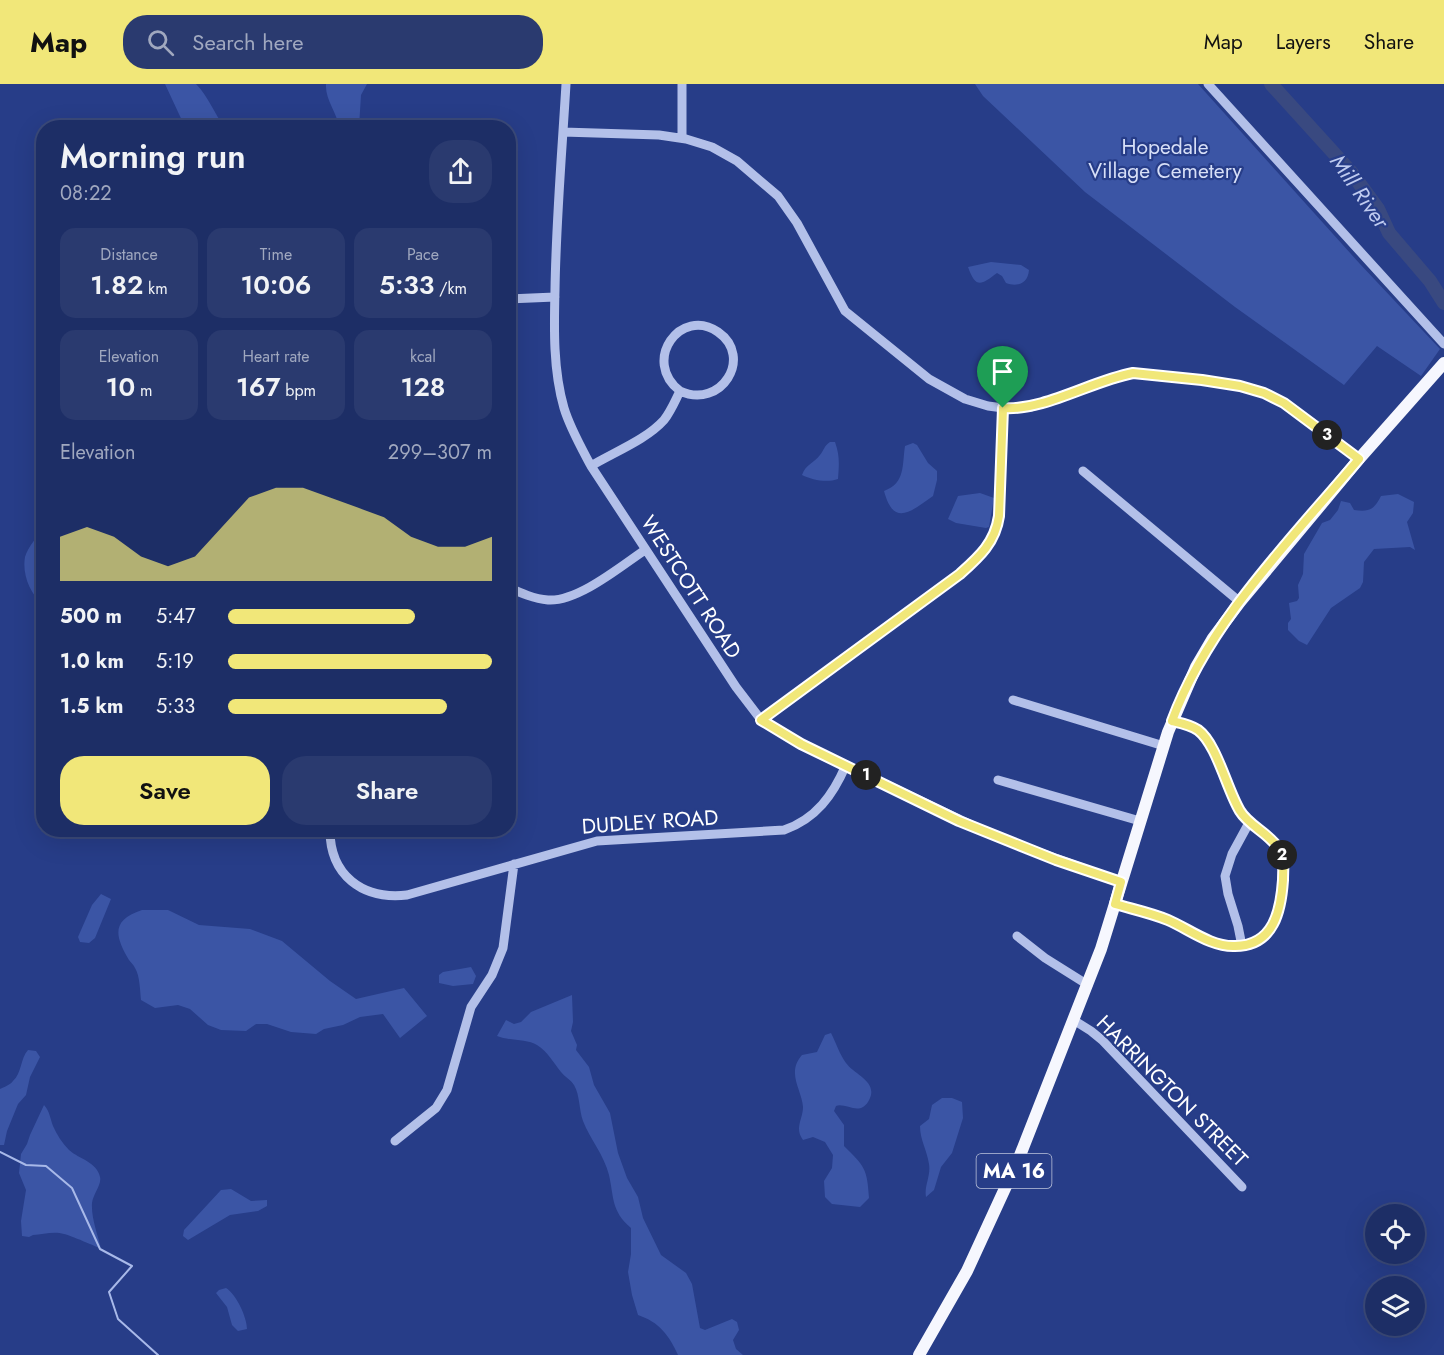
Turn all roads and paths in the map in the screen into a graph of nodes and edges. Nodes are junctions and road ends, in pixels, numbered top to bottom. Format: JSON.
{"nodes":[{"id":1,"x":566,"y":84,"type":"edge"},
{"id":2,"x":682,"y":84,"type":"edge"},
{"id":3,"x":1208,"y":84,"type":"edge"},
{"id":4,"x":564,"y":132,"type":"junction"},
{"id":5,"x":682,"y":138,"type":"junction"},
{"id":6,"x":555,"y":297,"type":"junction"},
{"id":7,"x":516,"y":299,"type":"edge"},
{"id":8,"x":1444,"y":344,"type":"edge"},
{"id":9,"x":1444,"y":363,"type":"edge"},
{"id":10,"x":680,"y":391,"type":"junction"},
{"id":11,"x":1003,"y":408,"type":"junction"},
{"id":12,"x":1359,"y":459,"type":"junction"},
{"id":13,"x":591,"y":466,"type":"junction"},
{"id":14,"x":1083,"y":471,"type":"dead end"},
{"id":15,"x":645,"y":550,"type":"junction"},
{"id":16,"x":516,"y":590,"type":"edge"},
{"id":17,"x":1240,"y":602,"type":"junction"},
{"id":18,"x":1013,"y":700,"type":"dead end"},
{"id":19,"x":761,"y":720,"type":"junction"},
{"id":20,"x":1172,"y":721,"type":"junction"},
{"id":21,"x":1164,"y":746,"type":"junction"},
{"id":22,"x":846,"y":765,"type":"junction"},
{"id":23,"x":998,"y":780,"type":"dead end"},
{"id":24,"x":1140,"y":821,"type":"junction"},
{"id":25,"x":1250,"y":821,"type":"junction"},
{"id":26,"x":331,"y":837,"type":"edge"},
{"id":27,"x":514,"y":864,"type":"junction"},
{"id":28,"x":1121,"y":882,"type":"junction"},
{"id":29,"x":1115,"y":904,"type":"junction"},
{"id":30,"x":1017,"y":936,"type":"dead end"},
{"id":31,"x":1242,"y":946,"type":"junction"},
{"id":32,"x":1089,"y":982,"type":"junction"},
{"id":33,"x":1075,"y":1021,"type":"junction"},
{"id":34,"x":395,"y":1141,"type":"dead end"},
{"id":35,"x":1242,"y":1187,"type":"dead end"},
{"id":36,"x":919,"y":1355,"type":"edge"}],
"edges":[{"from":1,"to":4,"type":"street","name":"WESTCOTT ROAD"},
{"from":2,"to":5,"type":"street"},
{"from":3,"to":8,"type":"street"},
{"from":4,"to":5,"type":"street"},
{"from":4,"to":6,"type":"street","name":"WESTCOTT ROAD"},
{"from":5,"to":11,"type":"street"},
{"from":6,"to":7,"type":"street"},
{"from":6,"to":13,"type":"street","name":"WESTCOTT ROAD"},
{"from":9,"to":12,"type":"main road","number":"MA 16"},
{"from":10,"to":10,"type":"street"},
{"from":10,"to":13,"type":"street"},
{"from":11,"to":12,"type":"street"},
{"from":11,"to":19,"type":"street"},
{"from":12,"to":17,"type":"main road","number":"MA 16"},
{"from":13,"to":15,"type":"street","name":"WESTCOTT ROAD"},
{"from":14,"to":17,"type":"street"},
{"from":15,"to":16,"type":"street"},
{"from":15,"to":19,"type":"street","name":"WESTCOTT ROAD"},
{"from":17,"to":20,"type":"main road","number":"MA 16"},
{"from":18,"to":21,"type":"street"},
{"from":19,"to":22,"type":"street","name":"WESTCOTT ROAD"},
{"from":20,"to":21,"type":"main road","number":"MA 16"},
{"from":20,"to":25,"type":"street"},
{"from":21,"to":24,"type":"main road","number":"MA 16"},
{"from":22,"to":27,"type":"street","name":"DUDLEY ROAD"},
{"from":22,"to":28,"type":"street","name":"WESTCOTT ROAD"},
{"from":23,"to":24,"type":"street"},
{"from":24,"to":28,"type":"main road","number":"MA 16"},
{"from":25,"to":31,"type":"street"},
{"from":25,"to":31,"type":"street"},
{"from":26,"to":27,"type":"street","name":"DUDLEY ROAD"},
{"from":27,"to":34,"type":"street"},
{"from":28,"to":29,"type":"main road","number":"MA 16"},
{"from":29,"to":31,"type":"street"},
{"from":29,"to":32,"type":"main road","number":"MA 16"},
{"from":30,"to":32,"type":"street"},
{"from":32,"to":33,"type":"main road","number":"MA 16"},
{"from":33,"to":35,"type":"street","name":"HARRINGTON STREET"},
{"from":33,"to":36,"type":"main road","number":"MA 16"}]}
